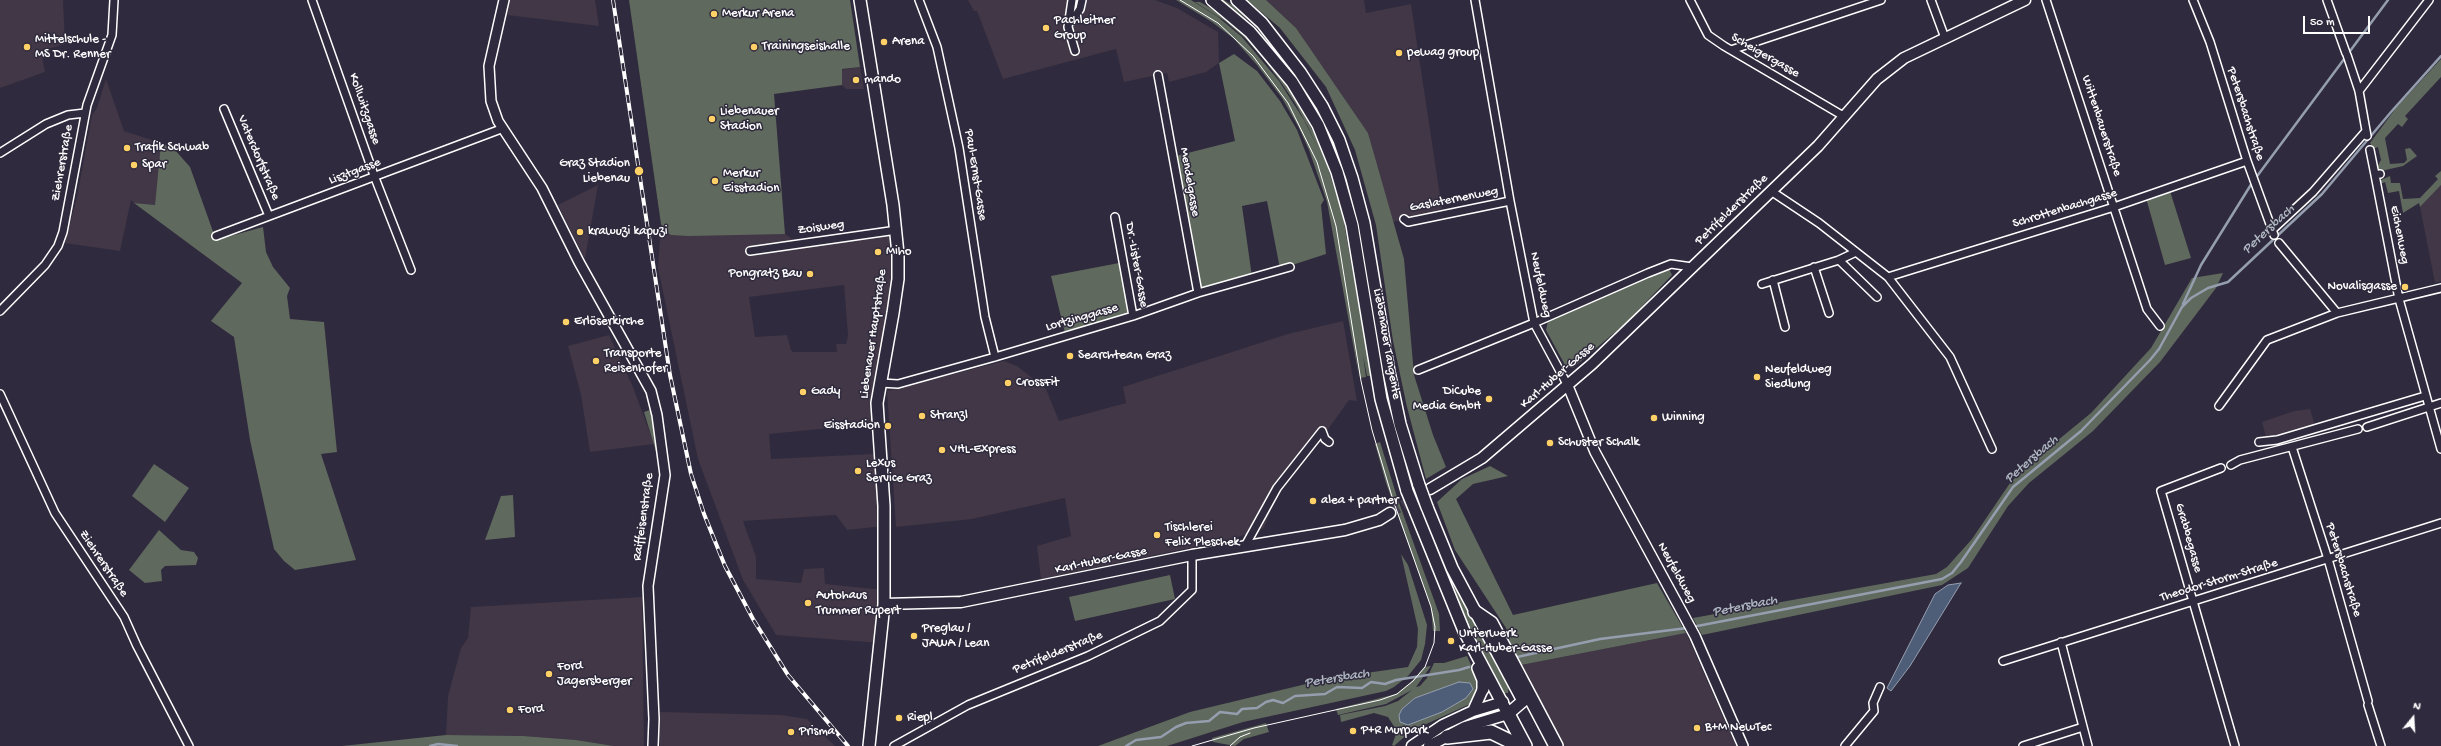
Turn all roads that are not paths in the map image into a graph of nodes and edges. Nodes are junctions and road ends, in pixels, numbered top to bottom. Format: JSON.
{"nodes":[{"id":1,"x":114,"y":0,"type":"edge"},
{"id":2,"x":312,"y":0,"type":"edge"},
{"id":3,"x":504,"y":0,"type":"edge"},
{"id":4,"x":860,"y":0,"type":"edge"},
{"id":5,"x":919,"y":0,"type":"edge"},
{"id":6,"x":1072,"y":0,"type":"edge"},
{"id":7,"x":1082,"y":0,"type":"edge"},
{"id":8,"x":1212,"y":0,"type":"edge"},
{"id":9,"x":1237,"y":0,"type":"edge"},
{"id":10,"x":1475,"y":0,"type":"edge"},
{"id":11,"x":1690,"y":0,"type":"edge"},
{"id":12,"x":1882,"y":0,"type":"edge"},
{"id":13,"x":1931,"y":0,"type":"edge"},
{"id":14,"x":2025,"y":0,"type":"edge"},
{"id":15,"x":2046,"y":0,"type":"edge"},
{"id":16,"x":2193,"y":0,"type":"edge"},
{"id":17,"x":2327,"y":0,"type":"edge"},
{"id":18,"x":2429,"y":0,"type":"edge"},
{"id":19,"x":1070,"y":24,"type":"junction"},
{"id":20,"x":1945,"y":38,"type":"junction"},
{"id":21,"x":1731,"y":50,"type":"junction"},
{"id":22,"x":1075,"y":51,"type":"dead end"},
{"id":23,"x":1158,"y":75,"type":"dead end"},
{"id":24,"x":2359,"y":91,"type":"junction"},
{"id":25,"x":224,"y":108,"type":"dead end"},
{"id":26,"x":85,"y":113,"type":"junction"},
{"id":27,"x":1845,"y":117,"type":"junction"},
{"id":28,"x":502,"y":129,"type":"junction"},
{"id":29,"x":2370,"y":150,"type":"dead end"},
{"id":30,"x":0,"y":153,"type":"edge"},
{"id":31,"x":2247,"y":161,"type":"junction"},
{"id":32,"x":375,"y":178,"type":"junction"},
{"id":33,"x":1771,"y":191,"type":"junction"},
{"id":34,"x":1510,"y":201,"type":"junction"},
{"id":35,"x":2114,"y":207,"type":"junction"},
{"id":36,"x":269,"y":216,"type":"junction"},
{"id":37,"x":1115,"y":217,"type":"dead end"},
{"id":38,"x":1404,"y":219,"type":"dead end"},
{"id":39,"x":897,"y":230,"type":"junction"},
{"id":40,"x":216,"y":236,"type":"dead end"},
{"id":41,"x":2279,"y":243,"type":"dead end"},
{"id":42,"x":750,"y":251,"type":"dead end"},
{"id":43,"x":1856,"y":252,"type":"junction"},
{"id":44,"x":1839,"y":260,"type":"junction"},
{"id":45,"x":1290,"y":267,"type":"dead end"},
{"id":46,"x":1692,"y":267,"type":"junction"},
{"id":47,"x":1814,"y":267,"type":"junction"},
{"id":48,"x":411,"y":270,"type":"dead end"},
{"id":49,"x":1888,"y":277,"type":"junction"},
{"id":50,"x":1773,"y":280,"type":"junction"},
{"id":51,"x":1762,"y":284,"type":"dead end"},
{"id":52,"x":2441,"y":288,"type":"edge"},
{"id":53,"x":1198,"y":293,"type":"junction"},
{"id":54,"x":1877,"y":297,"type":"dead end"},
{"id":55,"x":2399,"y":299,"type":"junction"},
{"id":56,"x":0,"y":311,"type":"edge"},
{"id":57,"x":1829,"y":313,"type":"dead end"},
{"id":58,"x":2337,"y":313,"type":"junction"},
{"id":59,"x":1133,"y":316,"type":"junction"},
{"id":60,"x":1534,"y":323,"type":"junction"},
{"id":61,"x":2160,"y":326,"type":"dead end"},
{"id":62,"x":1786,"y":327,"type":"dead end"},
{"id":63,"x":995,"y":357,"type":"junction"},
{"id":64,"x":1418,"y":370,"type":"dead end"},
{"id":65,"x":880,"y":383,"type":"junction"},
{"id":66,"x":1568,"y":386,"type":"junction"},
{"id":67,"x":0,"y":394,"type":"edge"},
{"id":68,"x":2425,"y":396,"type":"junction"},
{"id":69,"x":2441,"y":403,"type":"edge"},
{"id":70,"x":2219,"y":406,"type":"dead end"},
{"id":71,"x":2429,"y":406,"type":"junction"},
{"id":72,"x":2367,"y":427,"type":"dead end"},
{"id":73,"x":2358,"y":429,"type":"dead end"},
{"id":74,"x":1329,"y":442,"type":"dead end"},
{"id":75,"x":2258,"y":442,"type":"dead end"},
{"id":76,"x":2292,"y":447,"type":"junction"},
{"id":77,"x":1992,"y":449,"type":"dead end"},
{"id":78,"x":2441,"y":449,"type":"edge"},
{"id":79,"x":2231,"y":465,"type":"dead end"},
{"id":80,"x":2221,"y":468,"type":"dead end"},
{"id":81,"x":1430,"y":490,"type":"tunnel mouth"},
{"id":82,"x":1390,"y":513,"type":"tunnel mouth"},
{"id":83,"x":2441,"y":523,"type":"edge"},
{"id":84,"x":1245,"y":546,"type":"junction"},
{"id":85,"x":1192,"y":555,"type":"junction"},
{"id":86,"x":2328,"y":559,"type":"junction"},
{"id":87,"x":2194,"y":602,"type":"junction"},
{"id":88,"x":884,"y":604,"type":"junction"},
{"id":89,"x":1475,"y":612,"type":"junction"},
{"id":90,"x":2061,"y":642,"type":"junction"},
{"id":91,"x":1471,"y":646,"type":"junction"},
{"id":92,"x":2003,"y":661,"type":"dead end"},
{"id":93,"x":1880,"y":687,"type":"dead end"},
{"id":94,"x":1483,"y":689,"type":"joint"},
{"id":95,"x":1523,"y":701,"type":"junction"},
{"id":96,"x":1502,"y":702,"type":"junction"},
{"id":97,"x":1473,"y":711,"type":"junction"},
{"id":98,"x":1508,"y":714,"type":"junction"},
{"id":99,"x":2083,"y":727,"type":"junction"},
{"id":100,"x":1447,"y":737,"type":"junction"},
{"id":101,"x":189,"y":746,"type":"edge"},
{"id":102,"x":653,"y":746,"type":"edge"},
{"id":103,"x":869,"y":746,"type":"edge"},
{"id":104,"x":894,"y":746,"type":"edge"},
{"id":105,"x":1412,"y":746,"type":"edge"},
{"id":106,"x":1429,"y":746,"type":"edge"},
{"id":107,"x":1520,"y":746,"type":"edge"},
{"id":108,"x":1525,"y":746,"type":"edge"},
{"id":109,"x":1546,"y":746,"type":"edge"},
{"id":110,"x":1556,"y":746,"type":"edge"},
{"id":111,"x":1744,"y":746,"type":"edge"},
{"id":112,"x":1845,"y":746,"type":"edge"},
{"id":113,"x":2023,"y":746,"type":"edge"},
{"id":114,"x":2088,"y":746,"type":"edge"},
{"id":115,"x":2235,"y":746,"type":"edge"},
{"id":116,"x":2381,"y":746,"type":"edge"}],
"edges":[{"from":1,"to":26,"type":"street","name":"Ziehrerstraße"},
{"from":2,"to":32,"type":"street","name":"Kollwitzgasse"},
{"from":3,"to":28,"type":"street","name":"Raiffeisenstraße"},
{"from":4,"to":39,"type":"main road","name":"Liebenauer Hauptstraße"},
{"from":5,"to":63,"type":"street","name":"Paul-Ernst-Gasse"},
{"from":6,"to":19,"type":"street"},
{"from":7,"to":19,"type":"street"},
{"from":8,"to":91,"type":"main road","name":"Liebenauer Tangente","bridge":true},
{"from":9,"to":89,"type":"main road","name":"Liebenauer Tangente","bridge":true},
{"from":10,"to":34,"type":"street","name":"Neufeldweg"},
{"from":11,"to":21,"type":"street","name":"Scheigergasse"},
{"from":12,"to":21,"type":"street"},
{"from":13,"to":20,"type":"street"},
{"from":14,"to":20,"type":"main road","name":"Petrifelderstraße"},
{"from":15,"to":35,"type":"street","name":"Wittenbauerstraße"},
{"from":16,"to":31,"type":"street","name":"Petersbachstraße"},
{"from":17,"to":24,"type":"street"},
{"from":18,"to":24,"type":"street"},
{"from":19,"to":22,"type":"street"},
{"from":20,"to":27,"type":"main road","name":"Petrifelderstraße"},
{"from":21,"to":27,"type":"street","name":"Scheigergasse"},
{"from":23,"to":53,"type":"street","name":"Mendelgasse"},
{"from":24,"to":31,"type":"street","name":"Petersbachstraße"},
{"from":25,"to":36,"type":"street","name":"Vaterdorfstraße"},
{"from":26,"to":30,"type":"street"},
{"from":26,"to":56,"type":"street","name":"Ziehrerstraße"},
{"from":27,"to":33,"type":"main road","name":"Petrifelderstraße"},
{"from":28,"to":32,"type":"street","name":"Lisztgasse"},
{"from":28,"to":102,"type":"street","name":"Raiffeisenstraße"},
{"from":29,"to":55,"type":"street","name":"Eichenweg"},
{"from":31,"to":35,"type":"street","name":"Schrottenbachgasse"},
{"from":32,"to":36,"type":"street","name":"Lisztgasse"},
{"from":32,"to":48,"type":"street","name":"Kollwitzgasse"},
{"from":33,"to":43,"type":"street"},
{"from":33,"to":46,"type":"main road","name":"Petrifelderstraße"},
{"from":34,"to":38,"type":"street","name":"Gaslaternenweg"},
{"from":34,"to":60,"type":"street","name":"Neufeldweg"},
{"from":35,"to":49,"type":"street","name":"Schrottenbachgasse"},
{"from":35,"to":61,"type":"street","name":"Wittenbauerstraße"},
{"from":36,"to":40,"type":"street","name":"Lisztgasse"},
{"from":37,"to":59,"type":"street","name":"Dr.-Lister-Gasse"},
{"from":39,"to":42,"type":"street","name":"Zoisweg"},
{"from":39,"to":65,"type":"main road","name":"Liebenauer Hauptstraße"},
{"from":41,"to":58,"type":"street"},
{"from":43,"to":44,"type":"street"},
{"from":43,"to":49,"type":"street"},
{"from":44,"to":47,"type":"street"},
{"from":44,"to":54,"type":"street"},
{"from":45,"to":53,"type":"street","name":"Lortzinggasse"},
{"from":46,"to":60,"type":"street"},
{"from":46,"to":66,"type":"main road","name":"Karl-Huber-Gasse"},
{"from":47,"to":50,"type":"street"},
{"from":47,"to":57,"type":"street"},
{"from":49,"to":77,"type":"street"},
{"from":50,"to":51,"type":"street"},
{"from":50,"to":62,"type":"street"},
{"from":52,"to":55,"type":"street"},
{"from":53,"to":59,"type":"street","name":"Lortzinggasse"},
{"from":55,"to":58,"type":"street"},
{"from":55,"to":68,"type":"street"},
{"from":58,"to":70,"type":"street"},
{"from":59,"to":63,"type":"street","name":"Lortzinggasse"},
{"from":60,"to":64,"type":"street"},
{"from":60,"to":66,"type":"street","name":"Neufeldweg"},
{"from":63,"to":65,"type":"street","name":"Lortzinggasse"},
{"from":65,"to":88,"type":"main road","name":"Liebenauer Hauptstraße"},
{"from":66,"to":81,"type":"main road","name":"Karl-Huber-Gasse"},
{"from":66,"to":111,"type":"street","name":"Neufeldweg"},
{"from":67,"to":101,"type":"street","name":"Ziehrerstraße"},
{"from":68,"to":71,"type":"street"},
{"from":68,"to":75,"type":"street"},
{"from":69,"to":71,"type":"street"},
{"from":71,"to":72,"type":"street"},
{"from":71,"to":78,"type":"street"},
{"from":73,"to":76,"type":"street"},
{"from":74,"to":84,"type":"street"},
{"from":76,"to":79,"type":"street"},
{"from":76,"to":86,"type":"street","name":"Petersbachstraße"},
{"from":80,"to":87,"type":"street","name":"Grabbegasse"},
{"from":82,"to":84,"type":"main road","name":"Karl-Huber-Gasse"},
{"from":83,"to":86,"type":"street","name":"Theodor-Storm-Straße"},
{"from":84,"to":85,"type":"main road","name":"Karl-Huber-Gasse"},
{"from":85,"to":88,"type":"main road","name":"Karl-Huber-Gasse"},
{"from":85,"to":104,"type":"street","name":"Petrifelderstraße"},
{"from":86,"to":87,"type":"street","name":"Theodor-Storm-Straße"},
{"from":86,"to":116,"type":"street","name":"Petersbachstraße"},
{"from":87,"to":90,"type":"street","name":"Theodor-Storm-Straße"},
{"from":87,"to":115,"type":"street","name":"Grabbegasse"},
{"from":88,"to":103,"type":"main road","name":"Liebenauer Hauptstraße"},
{"from":89,"to":95,"type":"main road","name":"Liebenauer Tangente"},
{"from":89,"to":110,"type":"highway"},
{"from":90,"to":92,"type":"street","name":"Theodor-Storm-Straße"},
{"from":90,"to":99,"type":"street"},
{"from":91,"to":94,"type":"main road"},
{"from":91,"to":96,"type":"main road","name":"Liebenauer Tangente"},
{"from":93,"to":112,"type":"street"},
{"from":94,"to":97,"type":"main road"},
{"from":95,"to":96,"type":"main road"},
{"from":95,"to":98,"type":"main road"},
{"from":95,"to":109,"type":"highway"},
{"from":96,"to":97,"type":"main road"},
{"from":96,"to":98,"type":"main road","name":"Liebenauer Tangente"},
{"from":97,"to":105,"type":"main road"},
{"from":98,"to":100,"type":"main road"},
{"from":98,"to":108,"type":"highway"},
{"from":99,"to":113,"type":"street"},
{"from":99,"to":114,"type":"street"},
{"from":100,"to":106,"type":"main road"},
{"from":100,"to":107,"type":"highway"}]}
